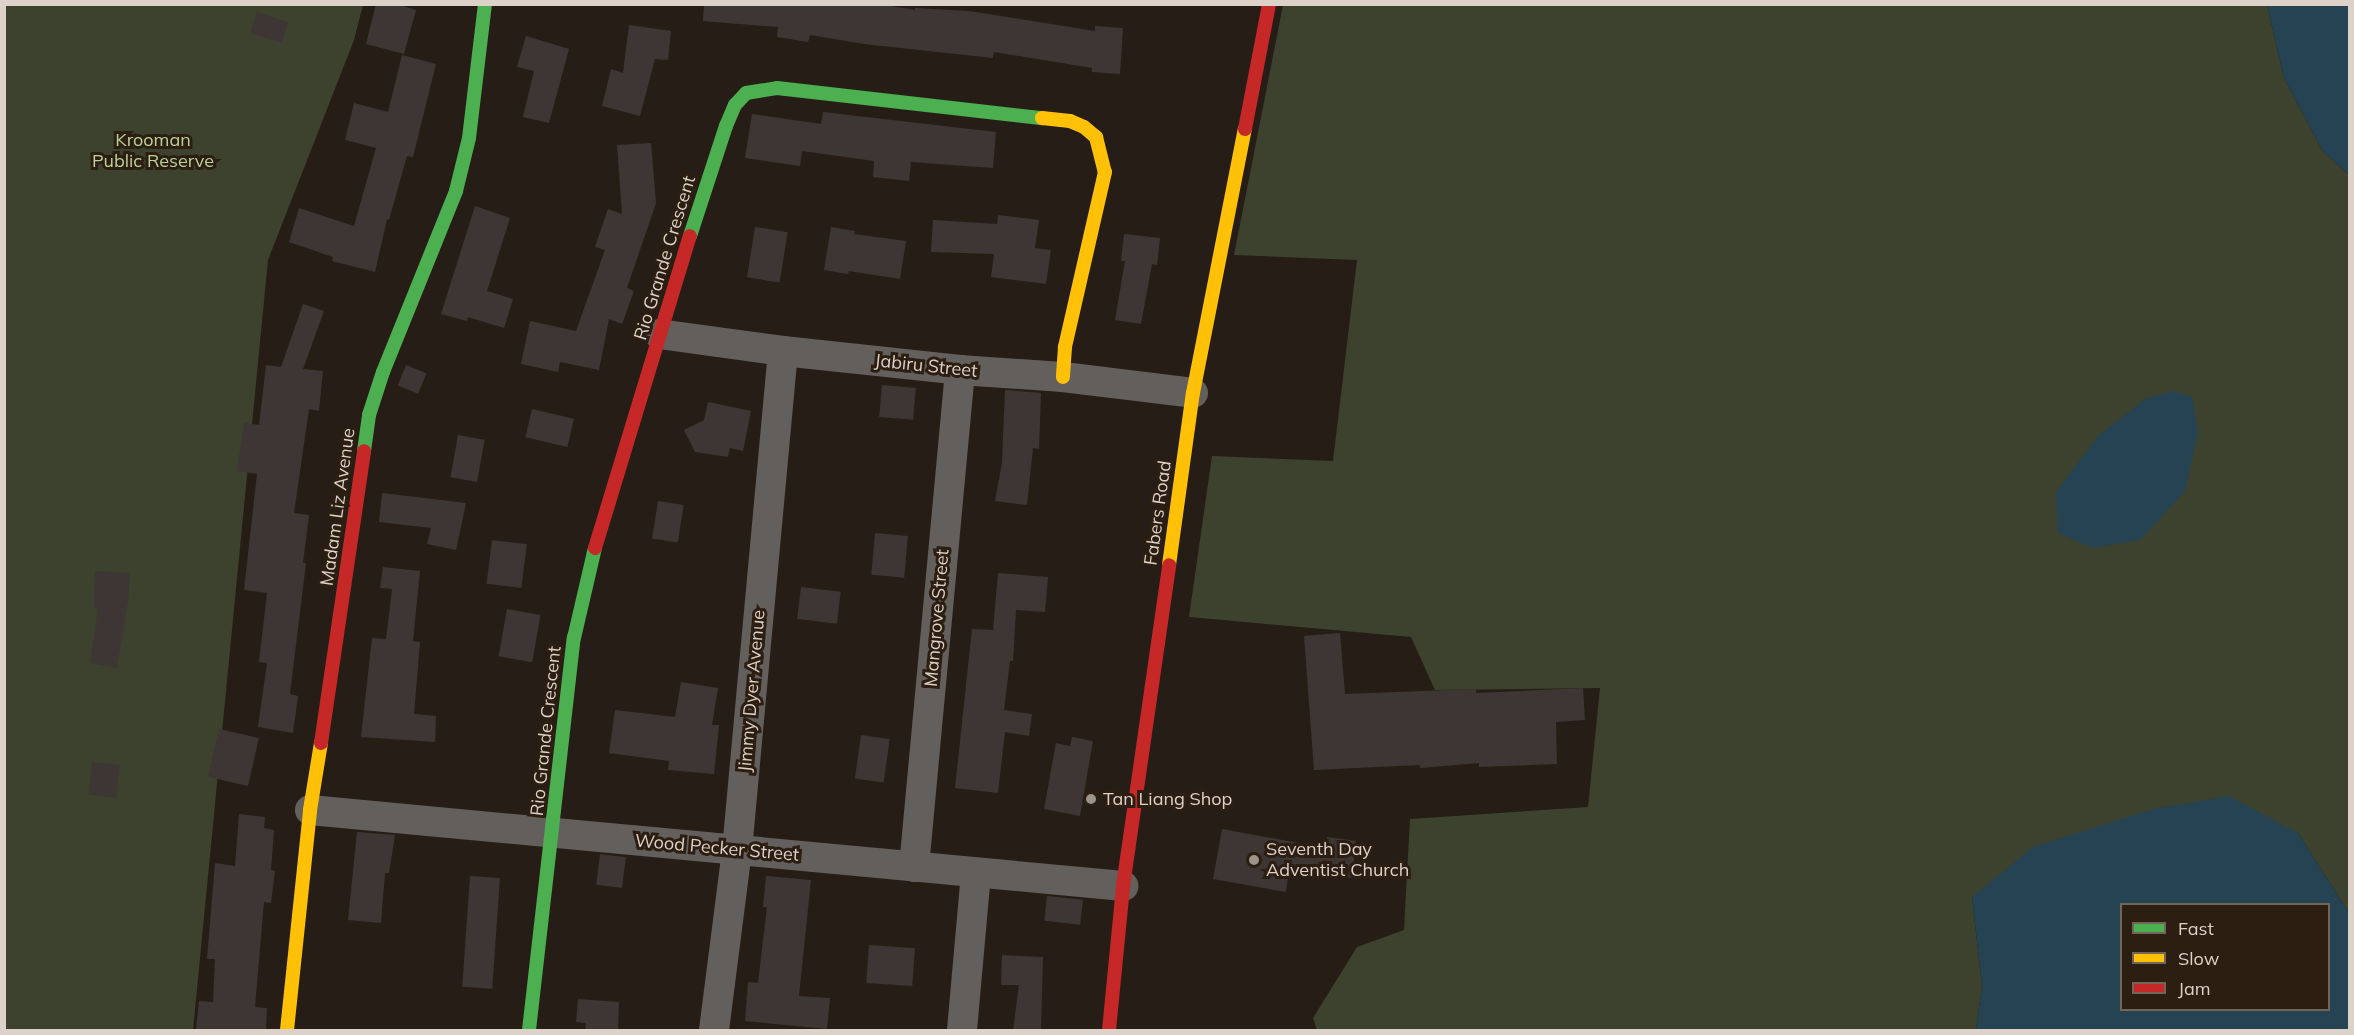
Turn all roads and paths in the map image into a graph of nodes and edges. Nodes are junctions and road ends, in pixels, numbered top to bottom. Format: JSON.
{"nodes":[{"id":1,"x":485,"y":4,"type":"edge"},
{"id":2,"x":1269,"y":4,"type":"edge"},
{"id":3,"x":659,"y":334,"type":"junction"},
{"id":4,"x":783,"y":351,"type":"junction"},
{"id":5,"x":960,"y":370,"type":"junction"},
{"id":6,"x":1063,"y":376,"type":"junction"},
{"id":7,"x":1193,"y":393,"type":"junction"},
{"id":8,"x":310,"y":810,"type":"junction"},
{"id":9,"x":553,"y":832,"type":"junction"},
{"id":10,"x":737,"y":850,"type":"junction"},
{"id":11,"x":915,"y":867,"type":"junction"},
{"id":12,"x":976,"y":873,"type":"junction"},
{"id":13,"x":1123,"y":886,"type":"junction"},
{"id":14,"x":287,"y":1030,"type":"edge"},
{"id":15,"x":529,"y":1030,"type":"edge"},
{"id":16,"x":714,"y":1030,"type":"edge"},
{"id":17,"x":962,"y":1030,"type":"edge"},
{"id":18,"x":1109,"y":1030,"type":"edge"}],
"edges":[{"from":1,"to":8,"type":"street","name":"Madam Liz Avenue"},
{"from":2,"to":7,"type":"street","name":"Fabers Road"},
{"from":3,"to":4,"type":"street","name":"Jabiru Street"},
{"from":3,"to":6,"type":"street","name":"Rio Grande Crescent"},
{"from":3,"to":9,"type":"street","name":"Rio Grande Crescent"},
{"from":4,"to":5,"type":"street","name":"Jabiru Street"},
{"from":4,"to":10,"type":"street","name":"Jimmy Dyer Avenue"},
{"from":5,"to":6,"type":"street","name":"Jabiru Street"},
{"from":5,"to":11,"type":"street","name":"Mangrove Street"},
{"from":6,"to":7,"type":"street","name":"Jabiru Street"},
{"from":7,"to":13,"type":"street","name":"Fabers Road"},
{"from":8,"to":9,"type":"street","name":"Wood Pecker Street"},
{"from":8,"to":14,"type":"street","name":"Madam Liz Avenue"},
{"from":9,"to":10,"type":"street","name":"Wood Pecker Street"},
{"from":9,"to":15,"type":"street","name":"Rio Grande Crescent"},
{"from":10,"to":11,"type":"street","name":"Wood Pecker Street"},
{"from":10,"to":16,"type":"street","name":"Jimmy Dyer Avenue"},
{"from":11,"to":12,"type":"street","name":"Wood Pecker Street"},
{"from":12,"to":13,"type":"street","name":"Wood Pecker Street"},
{"from":12,"to":17,"type":"street"},
{"from":13,"to":18,"type":"street","name":"Fabers Road"}]}
